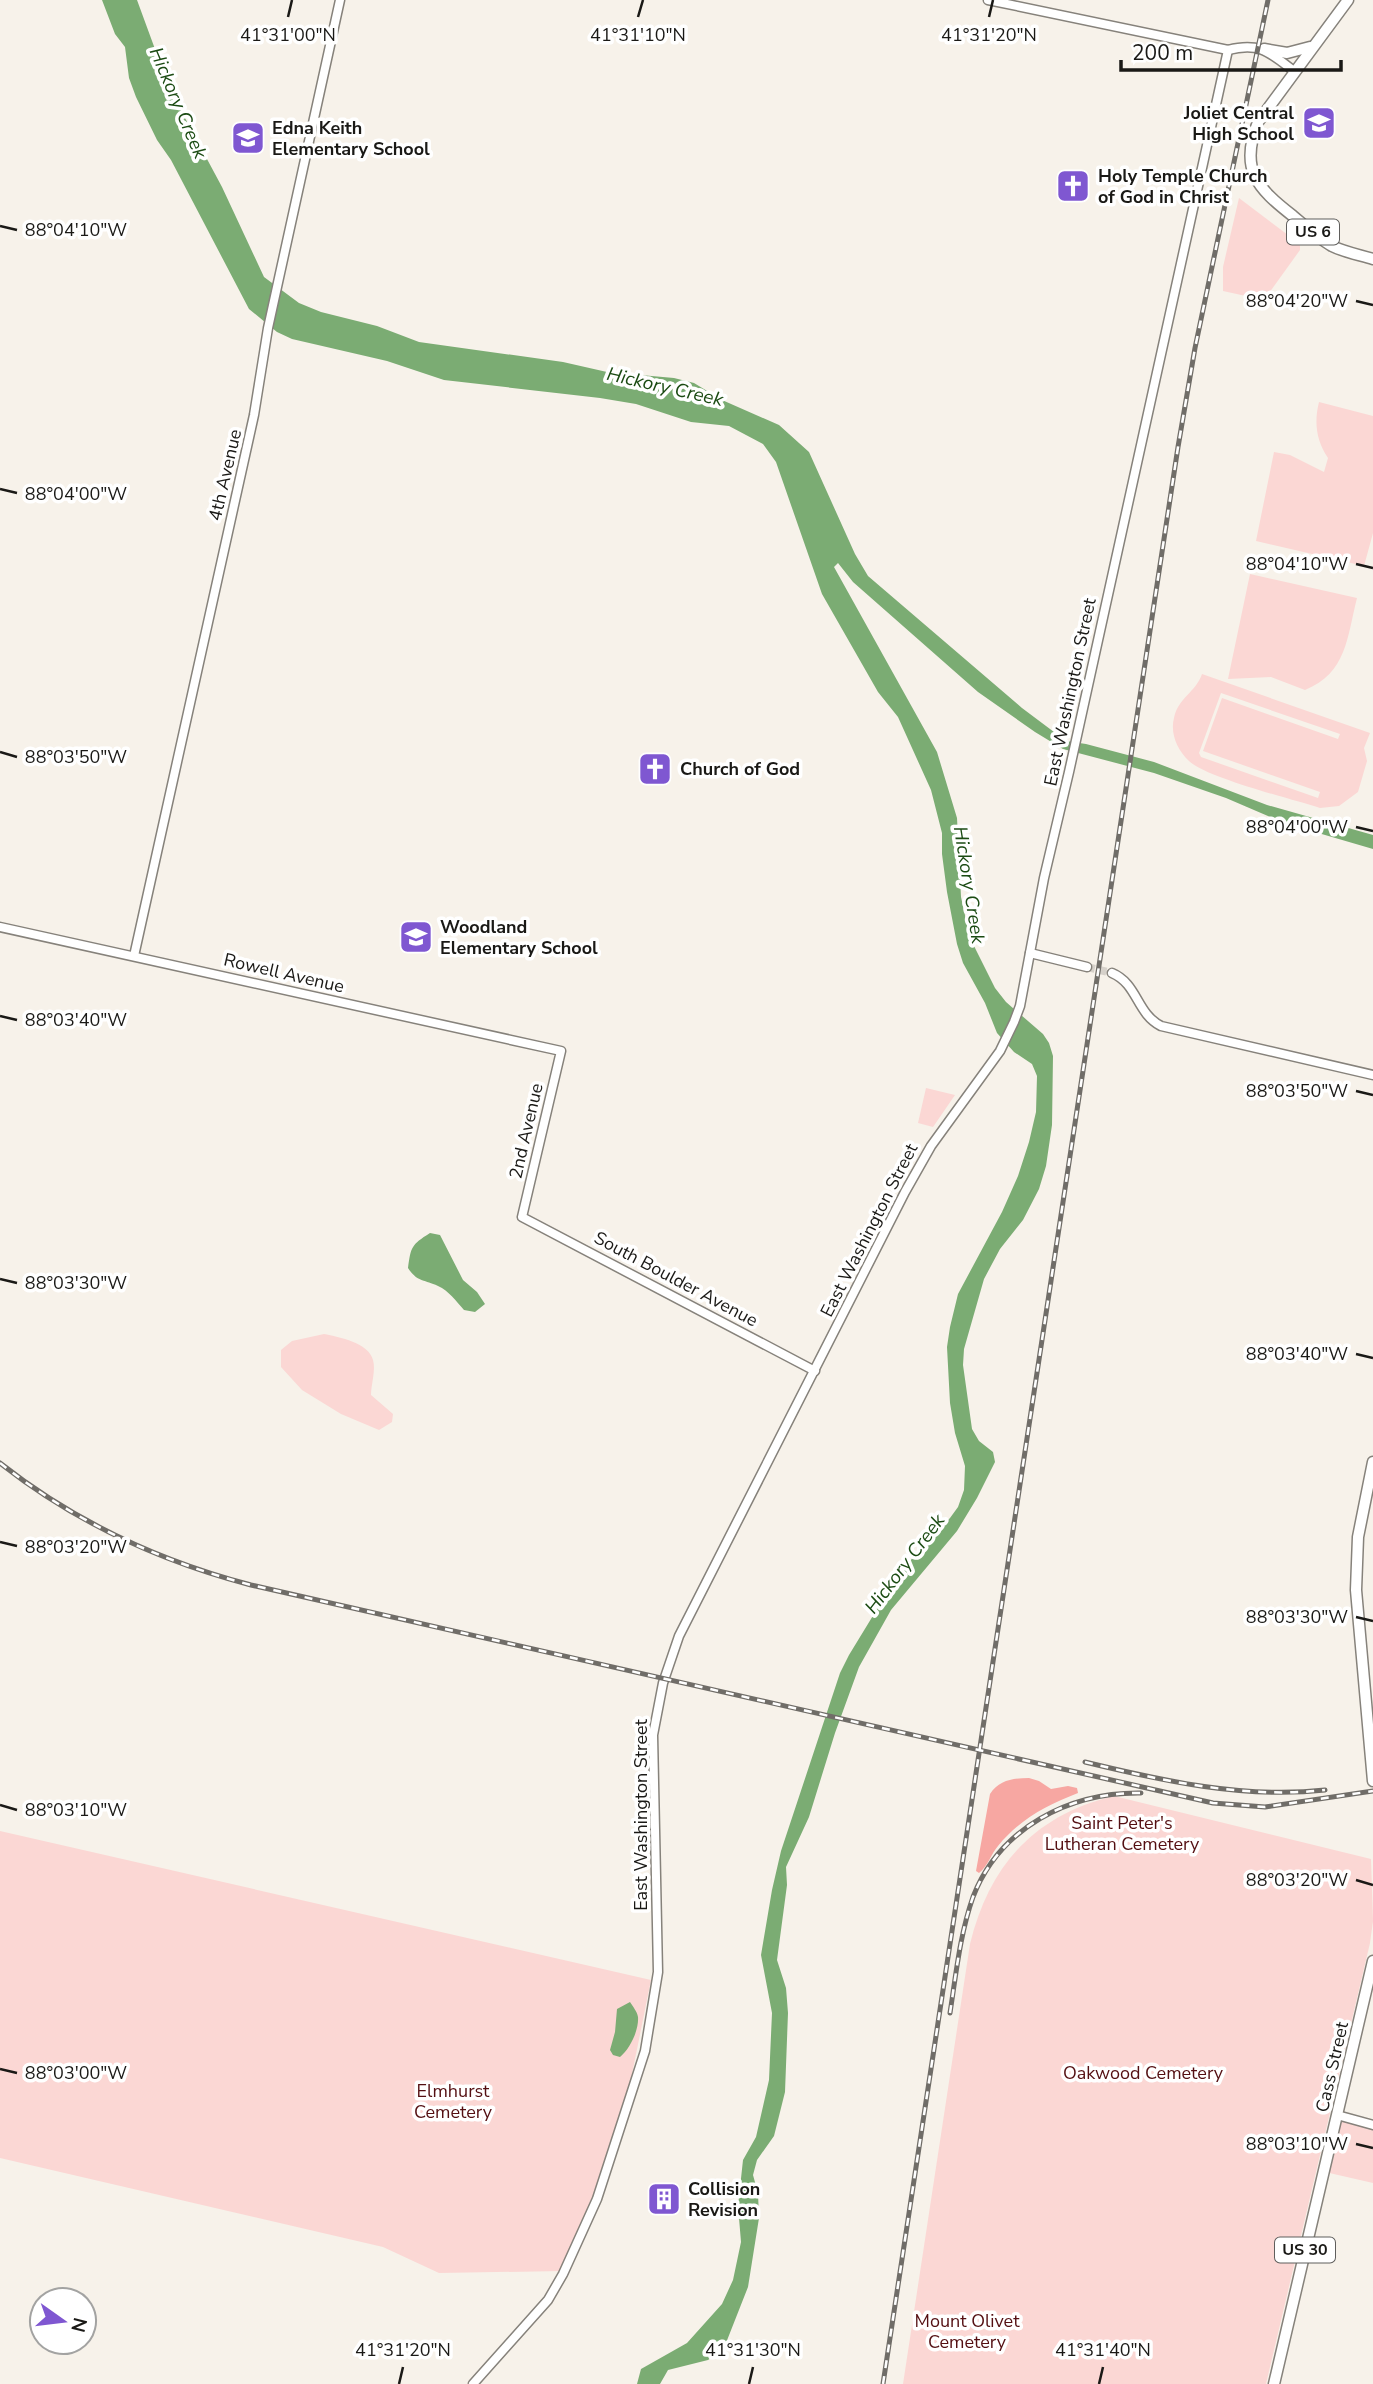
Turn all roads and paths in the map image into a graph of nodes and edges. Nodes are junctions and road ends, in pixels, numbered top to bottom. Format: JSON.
{"nodes":[{"id":1,"x":340,"y":0,"type":"edge"},
{"id":2,"x":988,"y":0,"type":"edge"},
{"id":3,"x":1348,"y":0,"type":"edge"},
{"id":4,"x":1313,"y":45,"type":"junction"},
{"id":5,"x":1264,"y":49,"type":"junction"},
{"id":6,"x":1228,"y":50,"type":"junction"},
{"id":7,"x":1293,"y":71,"type":"junction"},
{"id":8,"x":1373,"y":259,"type":"edge"},
{"id":9,"x":0,"y":927,"type":"edge"},
{"id":10,"x":1030,"y":953,"type":"junction"},
{"id":11,"x":134,"y":956,"type":"junction"},
{"id":12,"x":1087,"y":967,"type":"tunnel mouth"},
{"id":13,"x":1112,"y":973,"type":"tunnel mouth"},
{"id":14,"x":561,"y":1052,"type":"joint"},
{"id":15,"x":1373,"y":1075,"type":"edge"},
{"id":16,"x":522,"y":1217,"type":"joint"},
{"id":17,"x":815,"y":1371,"type":"junction"},
{"id":18,"x":1373,"y":1461,"type":"edge"},
{"id":19,"x":1373,"y":1781,"type":"edge"},
{"id":20,"x":1373,"y":1961,"type":"edge"},
{"id":21,"x":1337,"y":2115,"type":"junction"},
{"id":22,"x":1373,"y":2125,"type":"edge"},
{"id":23,"x":473,"y":2384,"type":"edge"},
{"id":24,"x":1274,"y":2384,"type":"edge"}],
"edges":[{"from":1,"to":11,"type":"street","name":"4th Avenue"},
{"from":2,"to":6,"type":"street"},
{"from":3,"to":4,"type":"main road","number":"US 6"},
{"from":4,"to":5,"type":"main road"},
{"from":4,"to":7,"type":"main road","number":"US 6"},
{"from":5,"to":6,"type":"street"},
{"from":5,"to":7,"type":"street"},
{"from":6,"to":10,"type":"street","name":"East Washington Street"},
{"from":7,"to":8,"type":"main road","number":"US 6"},
{"from":9,"to":11,"type":"street","name":"Rowell Avenue"},
{"from":10,"to":12,"type":"street"},
{"from":10,"to":17,"type":"street","name":"East Washington Street"},
{"from":11,"to":14,"type":"street","name":"Rowell Avenue"},
{"from":13,"to":15,"type":"street"},
{"from":14,"to":16,"type":"street","name":"2nd Avenue"},
{"from":16,"to":17,"type":"street","name":"South Boulder Avenue"},
{"from":17,"to":23,"type":"street","name":"East Washington Street"},
{"from":18,"to":19,"type":"main road"},
{"from":20,"to":21,"type":"main road","name":"Cass Street","number":"US 30"},
{"from":21,"to":22,"type":"street"},
{"from":21,"to":24,"type":"main road","name":"Cass Street","number":"US 30"}]}
